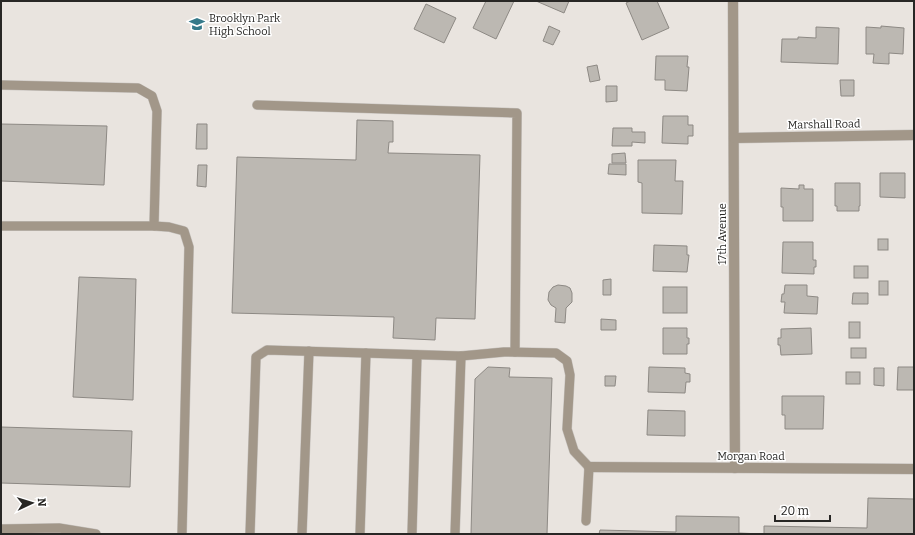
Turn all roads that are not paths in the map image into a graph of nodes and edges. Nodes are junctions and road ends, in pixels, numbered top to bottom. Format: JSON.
{"nodes":[{"id":1,"x":733,"y":1,"type":"edge"},
{"id":2,"x":1,"y":85,"type":"edge"},
{"id":3,"x":257,"y":105,"type":"dead end"},
{"id":4,"x":914,"y":134,"type":"edge"},
{"id":5,"x":734,"y":138,"type":"junction"},
{"id":6,"x":1,"y":226,"type":"edge"},
{"id":7,"x":154,"y":226,"type":"junction"},
{"id":8,"x":309,"y":351,"type":"junction"},
{"id":9,"x":515,"y":352,"type":"junction"},
{"id":10,"x":366,"y":353,"type":"junction"},
{"id":11,"x":417,"y":355,"type":"junction"},
{"id":12,"x":461,"y":356,"type":"junction"},
{"id":13,"x":589,"y":467,"type":"junction"},
{"id":14,"x":735,"y":468,"type":"junction"},
{"id":15,"x":914,"y":469,"type":"edge"},
{"id":16,"x":586,"y":521,"type":"dead end"},
{"id":17,"x":1,"y":529,"type":"edge"},
{"id":18,"x":96,"y":534,"type":"edge"},
{"id":19,"x":182,"y":534,"type":"edge"},
{"id":20,"x":250,"y":534,"type":"edge"},
{"id":21,"x":302,"y":534,"type":"edge"},
{"id":22,"x":360,"y":534,"type":"edge"},
{"id":23,"x":412,"y":534,"type":"edge"},
{"id":24,"x":455,"y":534,"type":"edge"}],
"edges":[{"from":1,"to":5,"type":"street","name":"17th Avenue"},
{"from":2,"to":7,"type":"lane"},
{"from":3,"to":9,"type":"lane"},
{"from":4,"to":5,"type":"street","name":"Marshall Road"},
{"from":5,"to":14,"type":"street","name":"17th Avenue"},
{"from":6,"to":7,"type":"lane"},
{"from":7,"to":19,"type":"lane"},
{"from":8,"to":10,"type":"lane"},
{"from":8,"to":20,"type":"lane"},
{"from":8,"to":21,"type":"lane"},
{"from":9,"to":12,"type":"lane"},
{"from":9,"to":13,"type":"lane"},
{"from":10,"to":11,"type":"lane"},
{"from":10,"to":22,"type":"lane"},
{"from":11,"to":12,"type":"lane"},
{"from":11,"to":23,"type":"lane"},
{"from":12,"to":24,"type":"lane"},
{"from":13,"to":14,"type":"street","name":"Morgan Road"},
{"from":13,"to":16,"type":"lane"},
{"from":14,"to":15,"type":"street","name":"Morgan Road"},
{"from":17,"to":18,"type":"lane"}]}
